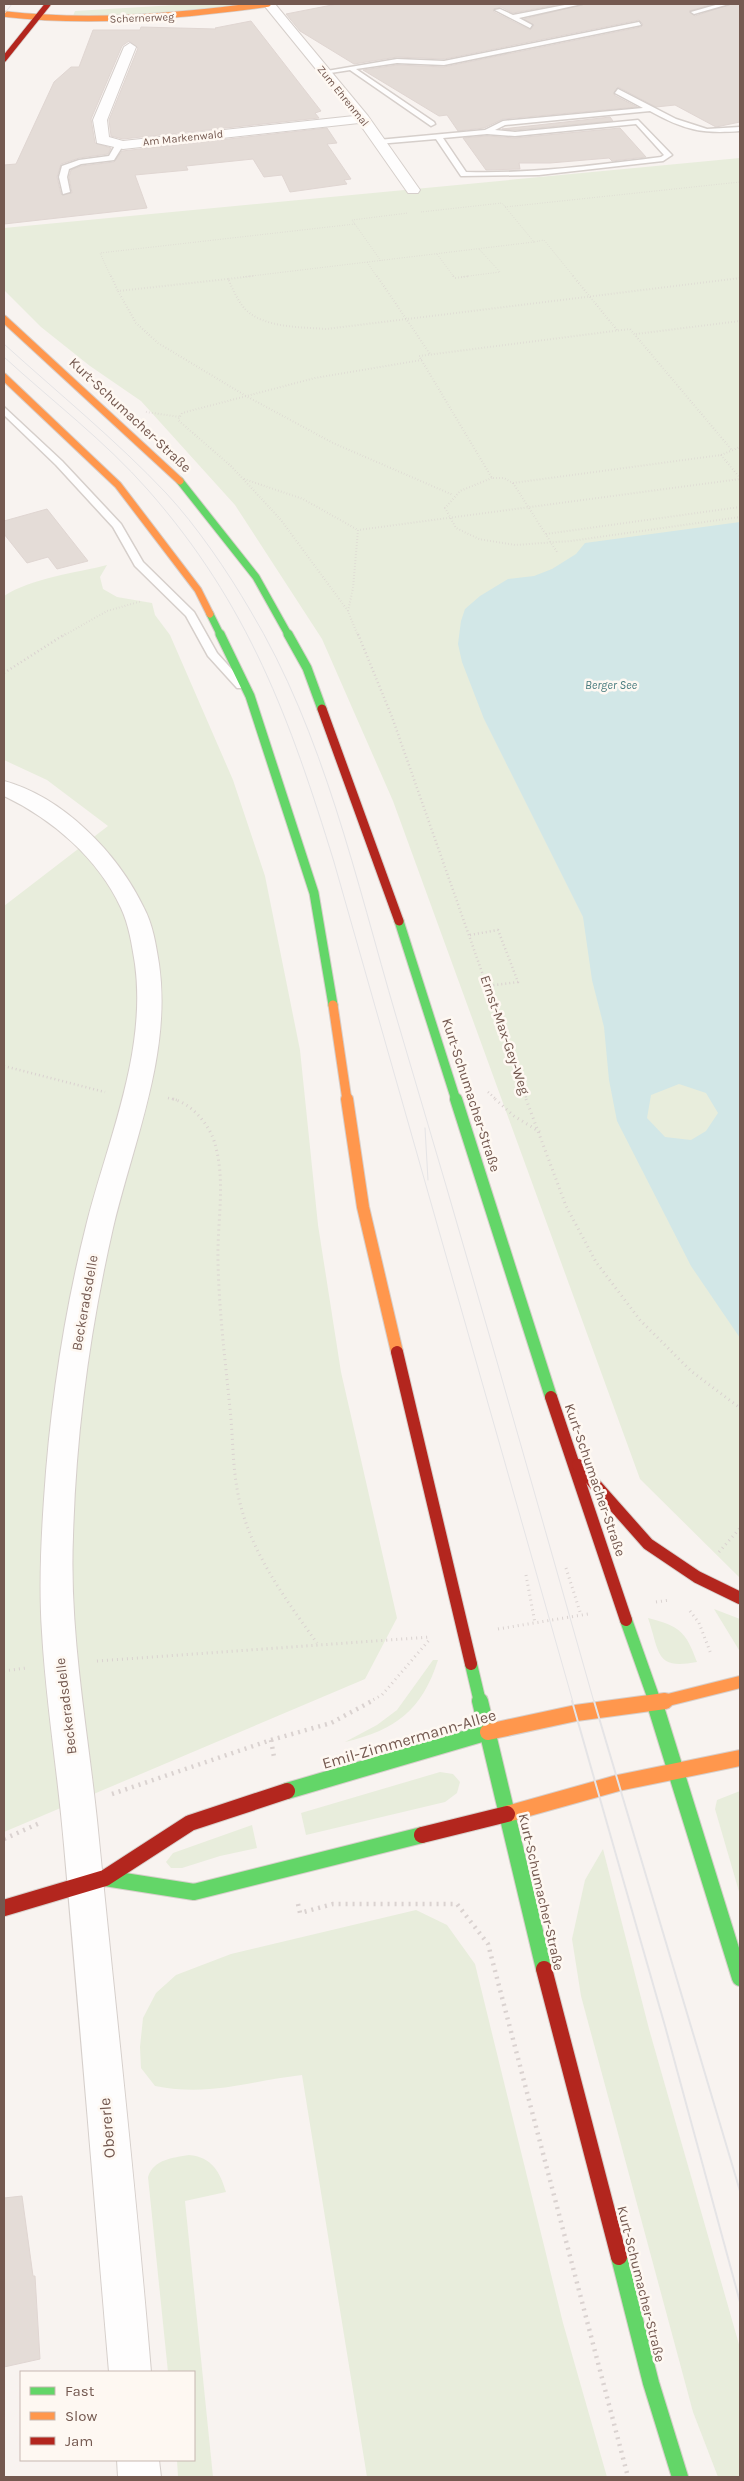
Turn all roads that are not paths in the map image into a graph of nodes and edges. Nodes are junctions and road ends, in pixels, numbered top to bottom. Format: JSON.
{"nodes":[{"id":1,"x":48,"y":4,"type":"edge"},
{"id":2,"x":268,"y":4,"type":"edge"},
{"id":3,"x":579,"y":4,"type":"edge"},
{"id":4,"x":726,"y":4,"type":"edge"},
{"id":5,"x":24,"y":5,"type":"edge"},
{"id":6,"x":62,"y":5,"type":"dead end"},
{"id":7,"x":4,"y":7,"type":"edge"},
{"id":8,"x":498,"y":10,"type":"dead end"},
{"id":9,"x":694,"y":12,"type":"dead end"},
{"id":10,"x":4,"y":14,"type":"edge"},
{"id":11,"x":512,"y":17,"type":"junction"},
{"id":12,"x":37,"y":19,"type":"junction"},
{"id":13,"x":12,"y":21,"type":"junction"},
{"id":14,"x":639,"y":24,"type":"dead end"},
{"id":15,"x":530,"y":26,"type":"dead end"},
{"id":16,"x":549,"y":36,"type":"dead end"},
{"id":17,"x":557,"y":41,"type":"junction"},
{"id":18,"x":130,"y":47,"type":"dead end"},
{"id":19,"x":4,"y":59,"type":"edge"},
{"id":20,"x":353,"y":70,"type":"junction"},
{"id":21,"x":324,"y":72,"type":"junction"},
{"id":22,"x":618,"y":91,"type":"dead end"},
{"id":23,"x":651,"y":109,"type":"junction"},
{"id":24,"x":363,"y":119,"type":"junction"},
{"id":25,"x":431,"y":124,"type":"dead end"},
{"id":26,"x":740,"y":129,"type":"edge"},
{"id":27,"x":487,"y":132,"type":"junction"},
{"id":28,"x":438,"y":136,"type":"junction"},
{"id":29,"x":378,"y":142,"type":"junction"},
{"id":30,"x":120,"y":144,"type":"junction"},
{"id":31,"x":413,"y":190,"type":"dead end"},
{"id":32,"x":66,"y":192,"type":"dead end"},
{"id":33,"x":4,"y":319,"type":"edge"},
{"id":34,"x":4,"y":377,"type":"edge"},
{"id":35,"x":4,"y":410,"type":"edge"},
{"id":36,"x":250,"y":696,"type":"junction"},
{"id":37,"x":4,"y":788,"type":"edge"},
{"id":38,"x":570,"y":1456,"type":"junction"},
{"id":39,"x":740,"y":1598,"type":"edge"},
{"id":40,"x":740,"y":1682,"type":"edge"},
{"id":41,"x":655,"y":1703,"type":"junction"},
{"id":42,"x":488,"y":1732,"type":"junction"},
{"id":43,"x":740,"y":1758,"type":"edge"},
{"id":44,"x":676,"y":1770,"type":"junction"},
{"id":45,"x":507,"y":1814,"type":"junction"},
{"id":46,"x":95,"y":1881,"type":"junction"},
{"id":47,"x":4,"y":1908,"type":"edge"},
{"id":48,"x":740,"y":1978,"type":"edge"},
{"id":49,"x":130,"y":2371,"type":"edge"},
{"id":50,"x":138,"y":2461,"type":"edge"},
{"id":51,"x":140,"y":2477,"type":"edge"},
{"id":52,"x":680,"y":2477,"type":"edge"}],
"edges":[{"from":1,"to":5,"type":"main road"},
{"from":1,"to":6,"type":"main road"},
{"from":1,"to":12,"type":"main road"},
{"from":2,"to":12,"type":"main road","name":"Schernerweg"},
{"from":2,"to":21,"type":"street","name":"Zum Ehrenmal"},
{"from":3,"to":11,"type":"lane"},
{"from":4,"to":9,"type":"lane"},
{"from":5,"to":7,"type":"main road"},
{"from":5,"to":13,"type":"main road"},
{"from":8,"to":11,"type":"lane"},
{"from":10,"to":13,"type":"main road","name":"Schernerweg"},
{"from":11,"to":15,"type":"lane"},
{"from":12,"to":13,"type":"main road","name":"Schernerweg"},
{"from":12,"to":19,"type":"main road"},
{"from":14,"to":17,"type":"lane"},
{"from":16,"to":17,"type":"lane"},
{"from":17,"to":20,"type":"lane"},
{"from":18,"to":30,"type":"street"},
{"from":20,"to":21,"type":"lane"},
{"from":20,"to":25,"type":"lane"},
{"from":21,"to":24,"type":"street","name":"Zum Ehrenmal"},
{"from":22,"to":23,"type":"lane"},
{"from":23,"to":26,"type":"lane"},
{"from":23,"to":27,"type":"lane"},
{"from":24,"to":29,"type":"street","name":"Zum Ehrenmal"},
{"from":24,"to":30,"type":"street","name":"Am Markenwald"},
{"from":27,"to":28,"type":"lane"},
{"from":27,"to":28,"type":"lane"},
{"from":28,"to":29,"type":"lane"},
{"from":29,"to":31,"type":"street","name":"Zum Ehrenmal"},
{"from":30,"to":32,"type":"lane"},
{"from":33,"to":38,"type":"main road","name":"Kurt-Schumacher-Straße"},
{"from":34,"to":36,"type":"main road","name":"Kurt-Schumacher-Straße"},
{"from":35,"to":36,"type":"lane","name":"Kurt-Schumacher-Straße"},
{"from":36,"to":42,"type":"main road","name":"Kurt-Schumacher-Straße"},
{"from":37,"to":46,"type":"street","name":"Beckeradsdelle"},
{"from":38,"to":39,"type":"main road"},
{"from":38,"to":41,"type":"main road","name":"Kurt-Schumacher-Straße"},
{"from":40,"to":41,"type":"main road","name":"Emil-Zimmermann-Allee"},
{"from":41,"to":42,"type":"main road","name":"Emil-Zimmermann-Allee"},
{"from":41,"to":44,"type":"main road","name":"Kurt-Schumacher-Straße"},
{"from":42,"to":45,"type":"main road","name":"Kurt-Schumacher-Straße"},
{"from":42,"to":46,"type":"main road","name":"Emil-Zimmermann-Allee"},
{"from":43,"to":44,"type":"main road","name":"Emil-Zimmermann-Allee"},
{"from":44,"to":45,"type":"main road","name":"Emil-Zimmermann-Allee"},
{"from":44,"to":48,"type":"main road","name":"Kurt-Schumacher-Straße"},
{"from":45,"to":46,"type":"main road","name":"Emil-Zimmermann-Allee"},
{"from":45,"to":52,"type":"main road","name":"Kurt-Schumacher-Straße"},
{"from":46,"to":47,"type":"main road","name":"Emil-Zimmermann-Allee"},
{"from":46,"to":49,"type":"street","name":"Obererle"},
{"from":50,"to":51,"type":"street"}]}
